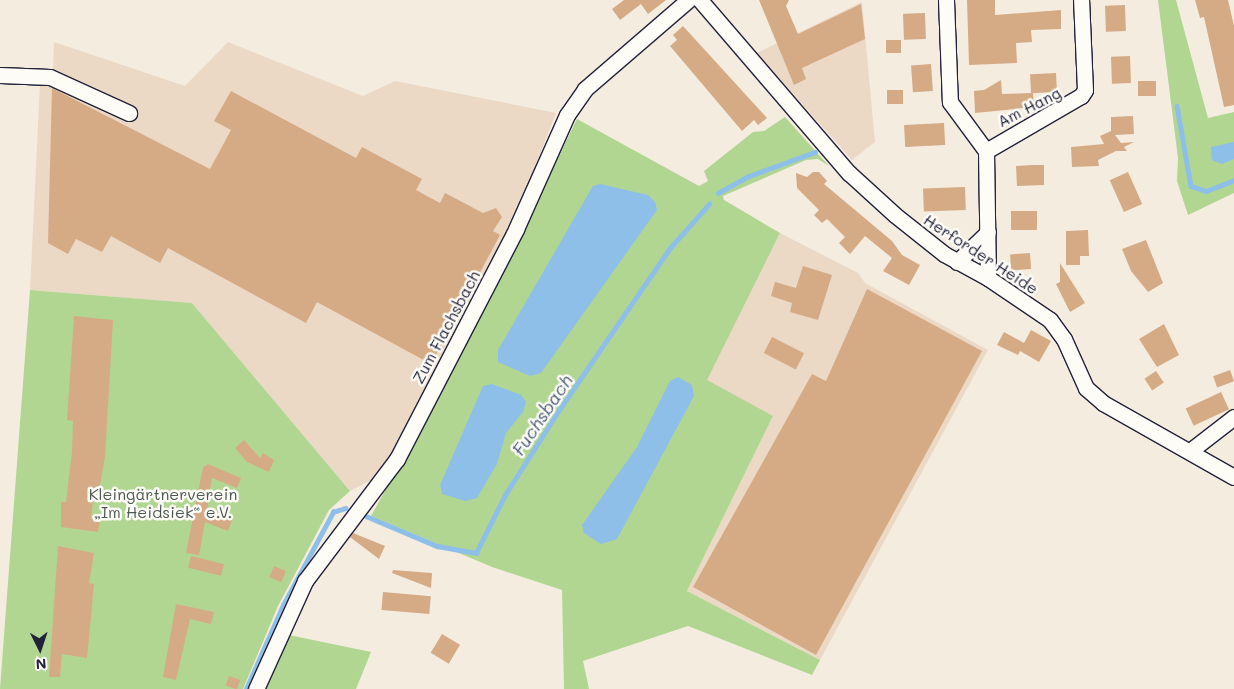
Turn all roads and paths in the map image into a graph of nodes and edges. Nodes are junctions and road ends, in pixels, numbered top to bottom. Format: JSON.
{"nodes":[{"id":1,"x":688,"y":0,"type":"edge"},
{"id":2,"x":700,"y":0,"type":"edge"},
{"id":3,"x":946,"y":0,"type":"edge"},
{"id":4,"x":1081,"y":0,"type":"edge"},
{"id":5,"x":0,"y":74,"type":"edge"},
{"id":6,"x":129,"y":113,"type":"dead end"},
{"id":7,"x":986,"y":151,"type":"junction"},
{"id":8,"x":988,"y":232,"type":"junction"},
{"id":9,"x":957,"y":262,"type":"junction"},
{"id":10,"x":988,"y":278,"type":"junction"},
{"id":11,"x":1234,"y":418,"type":"edge"},
{"id":12,"x":1190,"y":451,"type":"junction"},
{"id":13,"x":1234,"y":477,"type":"edge"},
{"id":14,"x":256,"y":689,"type":"edge"}],
"edges":[{"from":1,"to":14,"type":"street","name":"Zum Flachsbach"},
{"from":2,"to":9,"type":"street","name":"Herforder Heide"},
{"from":3,"to":7,"type":"street"},
{"from":4,"to":7,"type":"street","name":"Am Hang"},
{"from":5,"to":6,"type":"street"},
{"from":7,"to":8,"type":"street"},
{"from":8,"to":9,"type":"street"},
{"from":8,"to":10,"type":"street"},
{"from":9,"to":10,"type":"street","name":"Herforder Heide"},
{"from":10,"to":12,"type":"street","name":"Herforder Heide"},
{"from":11,"to":12,"type":"street"},
{"from":12,"to":13,"type":"street","name":"Herforder Heide"}]}
